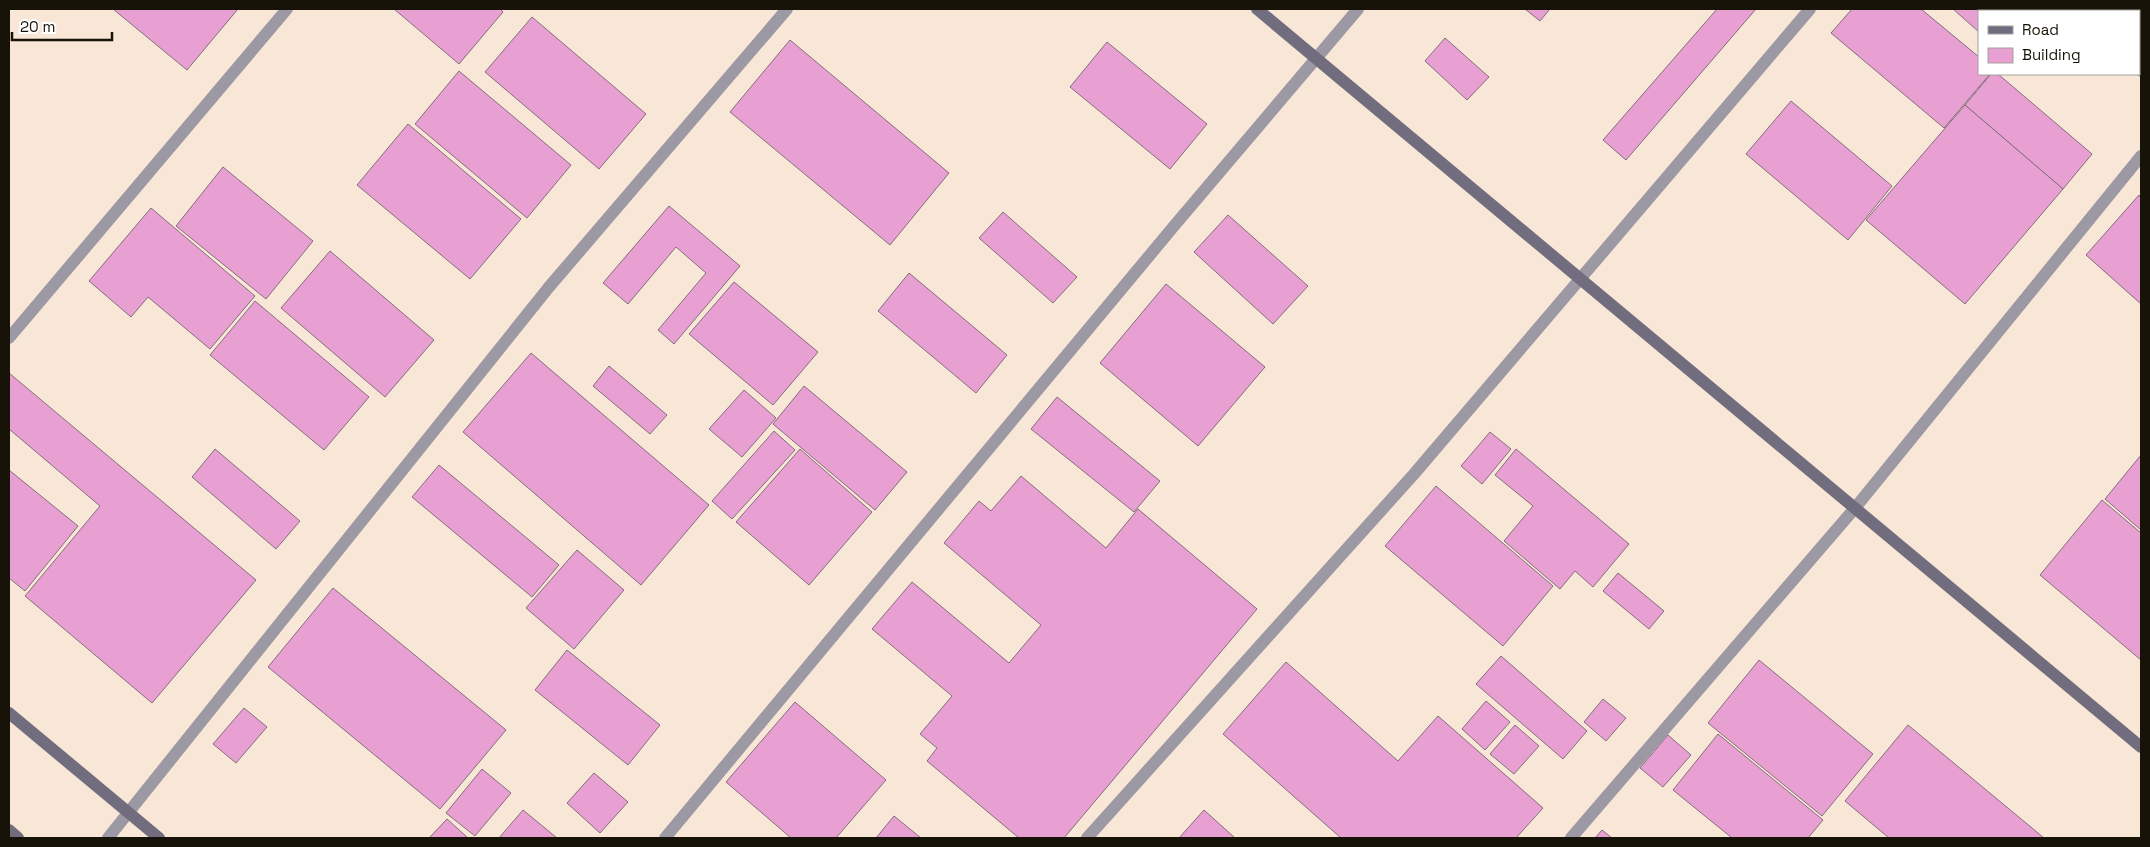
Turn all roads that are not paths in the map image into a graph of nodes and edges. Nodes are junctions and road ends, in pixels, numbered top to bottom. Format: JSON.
{"nodes":[{"id":1,"x":287,"y":9,"type":"edge"},
{"id":2,"x":787,"y":9,"type":"edge"},
{"id":3,"x":1257,"y":9,"type":"edge"},
{"id":4,"x":1358,"y":9,"type":"edge"},
{"id":5,"x":1810,"y":9,"type":"edge"},
{"id":6,"x":1317,"y":58,"type":"junction"},
{"id":7,"x":2141,"y":156,"type":"edge"},
{"id":8,"x":1581,"y":279,"type":"junction"},
{"id":9,"x":9,"y":338,"type":"edge"},
{"id":10,"x":1855,"y":508,"type":"junction"},
{"id":11,"x":9,"y":713,"type":"edge"},
{"id":12,"x":2141,"y":747,"type":"edge"},
{"id":13,"x":129,"y":813,"type":"junction"},
{"id":14,"x":9,"y":830,"type":"edge"},
{"id":15,"x":18,"y":838,"type":"edge"},
{"id":16,"x":108,"y":838,"type":"edge"},
{"id":17,"x":159,"y":838,"type":"edge"},
{"id":18,"x":665,"y":838,"type":"edge"},
{"id":19,"x":1087,"y":838,"type":"edge"},
{"id":20,"x":1571,"y":838,"type":"edge"}],
"edges":[{"from":1,"to":9,"type":"street"},
{"from":2,"to":13,"type":"street"},
{"from":3,"to":6,"type":"street"},
{"from":4,"to":6,"type":"street"},
{"from":5,"to":8,"type":"street"},
{"from":6,"to":8,"type":"street"},
{"from":6,"to":18,"type":"street"},
{"from":7,"to":10,"type":"street"},
{"from":8,"to":10,"type":"street"},
{"from":8,"to":19,"type":"street"},
{"from":10,"to":12,"type":"street"},
{"from":10,"to":20,"type":"street"},
{"from":11,"to":13,"type":"street"},
{"from":13,"to":16,"type":"street"},
{"from":13,"to":17,"type":"street"},
{"from":14,"to":15,"type":"street"}]}
